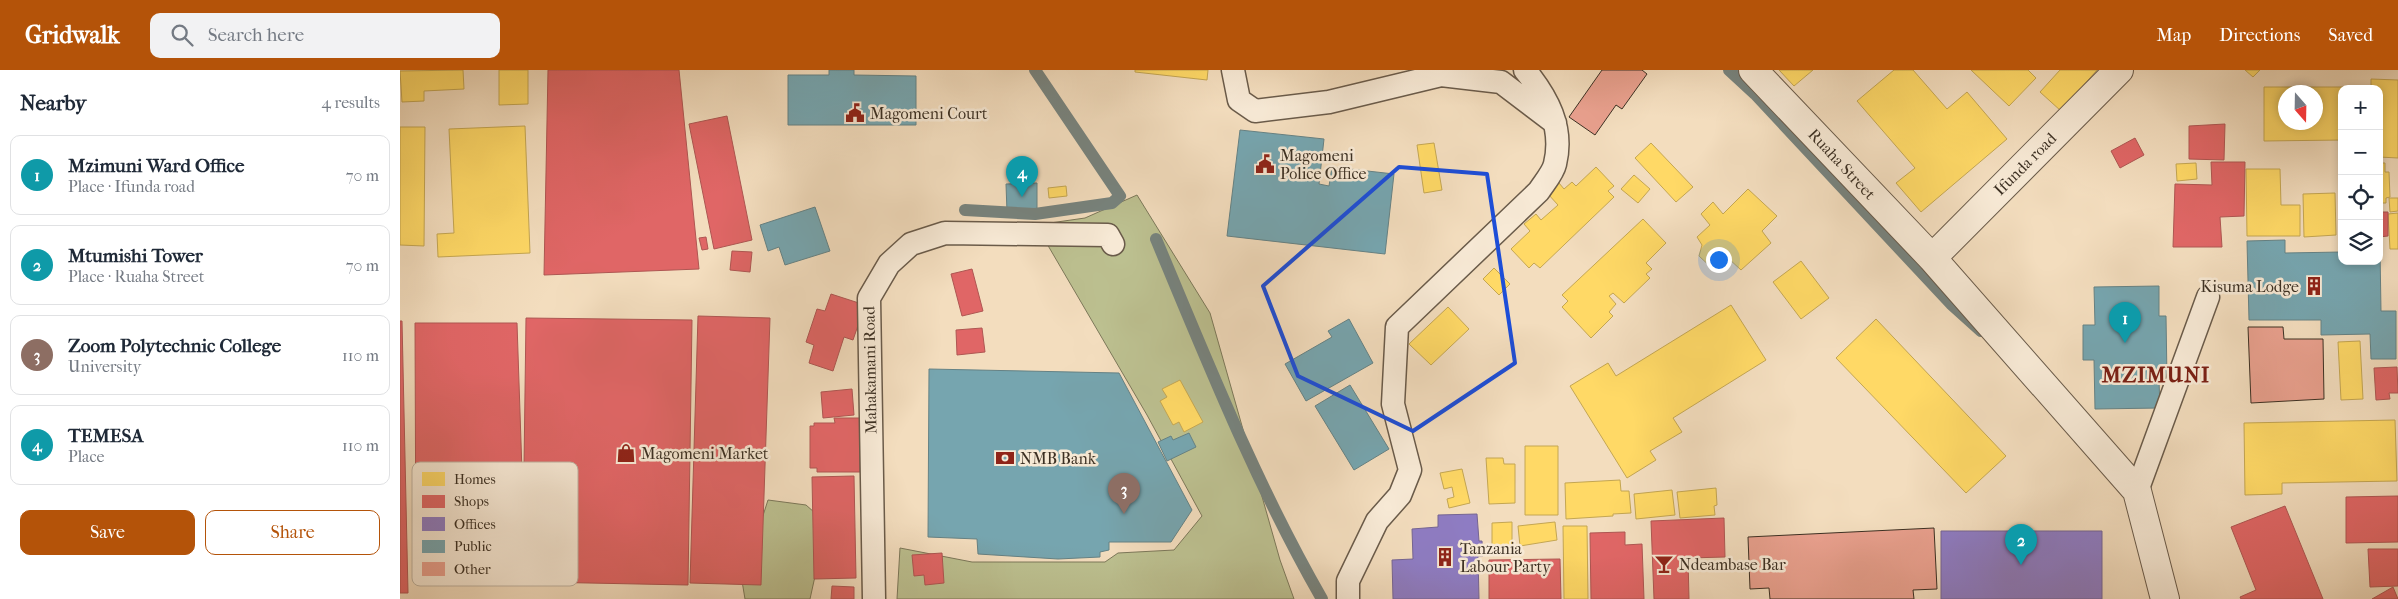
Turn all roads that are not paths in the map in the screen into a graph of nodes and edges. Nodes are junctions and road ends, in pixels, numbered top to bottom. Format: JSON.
{"nodes":[{"id":1,"x":1233,"y":70,"type":"edge"},
{"id":2,"x":1525,"y":70,"type":"edge"},
{"id":3,"x":1753,"y":70,"type":"edge"},
{"id":4,"x":2119,"y":70,"type":"edge"},
{"id":5,"x":1555,"y":123,"type":"junction"},
{"id":6,"x":1113,"y":244,"type":"dead end"},
{"id":7,"x":1932,"y":258,"type":"junction"},
{"id":8,"x":2208,"y":297,"type":"dead end"},
{"id":9,"x":2137,"y":491,"type":"junction"},
{"id":10,"x":874,"y":599,"type":"edge"},
{"id":11,"x":1348,"y":599,"type":"edge"},
{"id":12,"x":2165,"y":599,"type":"edge"}],
"edges":[{"from":1,"to":5,"type":"lane"},
{"from":2,"to":5,"type":"lane"},
{"from":3,"to":7,"type":"street","name":"Ruaha Street"},
{"from":4,"to":7,"type":"street","name":"Ifunda road"},
{"from":5,"to":11,"type":"lane"},
{"from":6,"to":10,"type":"lane","name":"Mahakamani Road"},
{"from":7,"to":9,"type":"street","name":"Ruaha Street"},
{"from":8,"to":9,"type":"lane"},
{"from":9,"to":12,"type":"street"}]}
